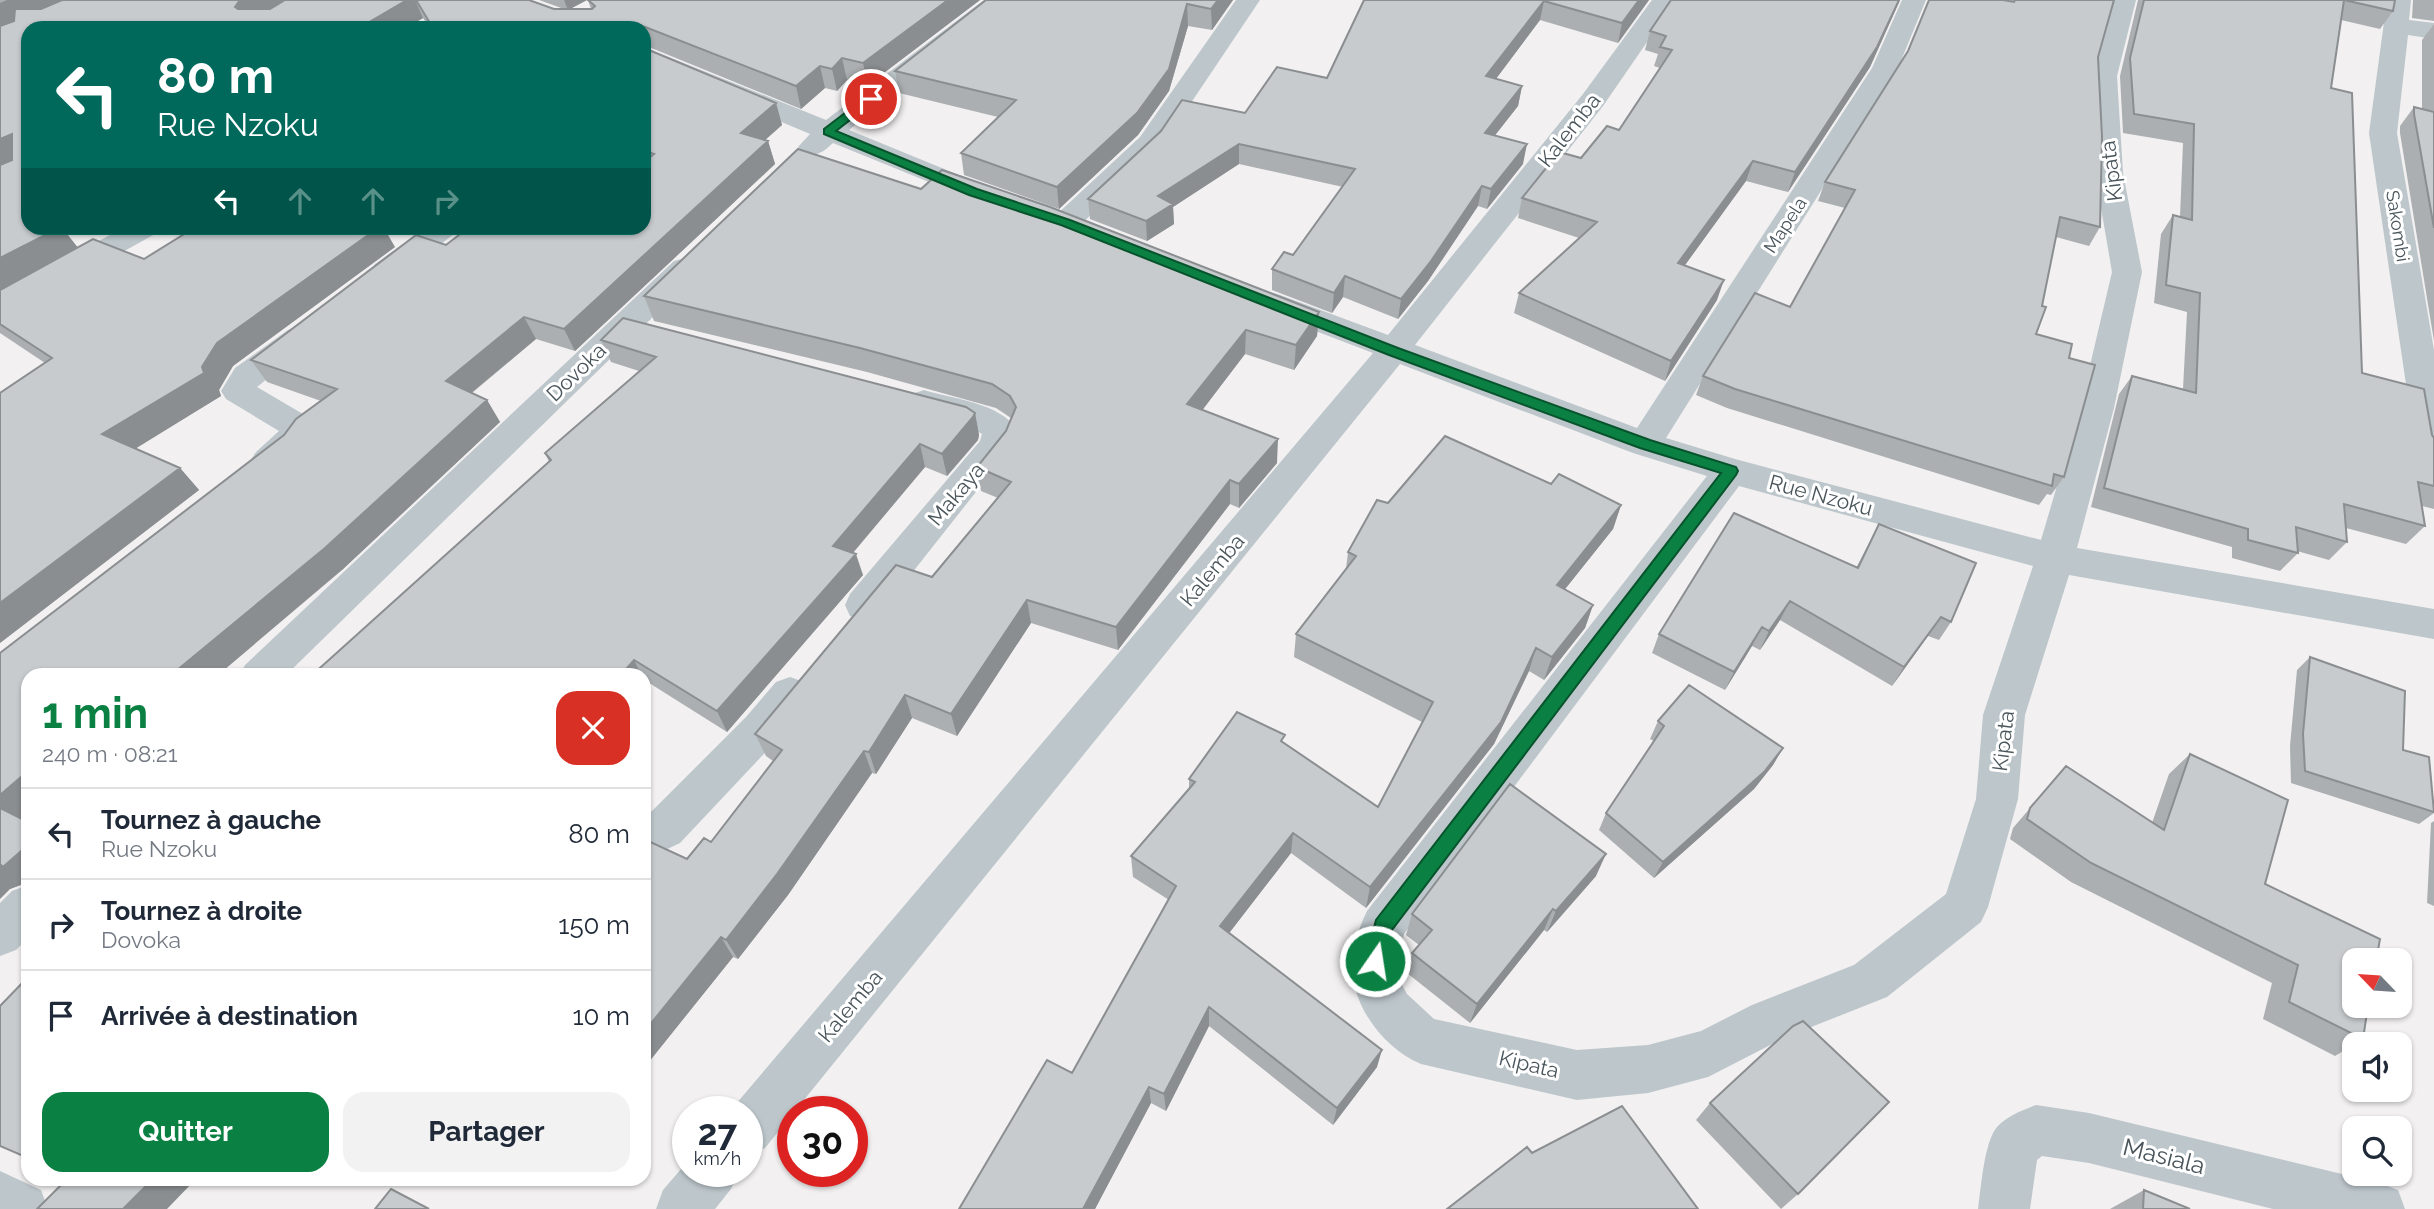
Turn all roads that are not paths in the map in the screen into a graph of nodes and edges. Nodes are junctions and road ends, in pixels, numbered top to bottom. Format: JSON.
{"nodes":[{"id":1,"x":1000,"y":0,"type":"edge"},
{"id":2,"x":1248,"y":0,"type":"edge"},
{"id":3,"x":1664,"y":0,"type":"edge"},
{"id":4,"x":1914,"y":0,"type":"edge"},
{"id":5,"x":2124,"y":0,"type":"edge"},
{"id":6,"x":2397,"y":12,"type":"edge"},
{"id":7,"x":2434,"y":31,"type":"edge"},
{"id":8,"x":651,"y":64,"type":"edge"},
{"id":9,"x":828,"y":132,"type":"junction"},
{"id":10,"x":789,"y":169,"type":"edge"},
{"id":11,"x":131,"y":235,"type":"edge"},
{"id":12,"x":434,"y":235,"type":"edge"},
{"id":13,"x":702,"y":252,"type":"edge"},
{"id":14,"x":1242,"y":292,"type":"edge"},
{"id":15,"x":356,"y":293,"type":"edge"},
{"id":16,"x":0,"y":307,"type":"edge"},
{"id":17,"x":323,"y":318,"type":"edge"},
{"id":18,"x":625,"y":326,"type":"junction"},
{"id":19,"x":664,"y":335,"type":"edge"},
{"id":20,"x":1394,"y":351,"type":"junction"},
{"id":21,"x":892,"y":393,"type":"edge"},
{"id":22,"x":1645,"y":444,"type":"junction"},
{"id":23,"x":2434,"y":452,"type":"edge"},
{"id":24,"x":1731,"y":471,"type":"junction"},
{"id":25,"x":243,"y":480,"type":"edge"},
{"id":26,"x":2055,"y":558,"type":"junction"},
{"id":27,"x":2434,"y":625,"type":"edge"},
{"id":28,"x":841,"y":633,"type":"edge"},
{"id":29,"x":814,"y":665,"type":"edge"},
{"id":30,"x":267,"y":668,"type":"edge"},
{"id":31,"x":651,"y":837,"type":"edge"},
{"id":32,"x":21,"y":913,"type":"edge"},
{"id":33,"x":0,"y":935,"type":"edge"},
{"id":34,"x":763,"y":1110,"type":"edge"},
{"id":35,"x":700,"y":1187,"type":"edge"},
{"id":36,"x":0,"y":1197,"type":"edge"},
{"id":37,"x":22,"y":1209,"type":"edge"},
{"id":38,"x":682,"y":1209,"type":"edge"},
{"id":39,"x":2004,"y":1209,"type":"edge"},
{"id":40,"x":2379,"y":1209,"type":"edge"}],
"edges":[{"from":1,"to":9,"type":"street"},
{"from":2,"to":9,"type":"street"},
{"from":3,"to":20,"type":"street","name":"Kalemba"},
{"from":4,"to":22,"type":"street","name":"Mapela"},
{"from":5,"to":26,"type":"street","name":"Kipata"},
{"from":6,"to":7,"type":"street"},
{"from":6,"to":23,"type":"street","name":"Sakombi"},
{"from":8,"to":9,"type":"street"},
{"from":9,"to":10,"type":"street"},
{"from":11,"to":16,"type":"street"},
{"from":12,"to":15,"type":"street"},
{"from":13,"to":18,"type":"street","name":"Dovoka"},
{"from":14,"to":20,"type":"street","name":"Rue Nzoku"},
{"from":17,"to":25,"type":"street"},
{"from":18,"to":19,"type":"street"},
{"from":18,"to":30,"type":"street","name":"Dovoka"},
{"from":20,"to":22,"type":"street","name":"Rue Nzoku"},
{"from":20,"to":34,"type":"street","name":"Kalemba"},
{"from":21,"to":28,"type":"street","name":"Makaya"},
{"from":22,"to":24,"type":"street","name":"Rue Nzoku"},
{"from":24,"to":26,"type":"street","name":"Rue Nzoku"},
{"from":24,"to":26,"type":"street","name":"Kipata"},
{"from":26,"to":27,"type":"street","name":"Rue Nzoku"},
{"from":29,"to":31,"type":"street"},
{"from":32,"to":33,"type":"street"},
{"from":35,"to":38,"type":"street"},
{"from":36,"to":37,"type":"street"},
{"from":39,"to":40,"type":"street","name":"Masiala"}]}
